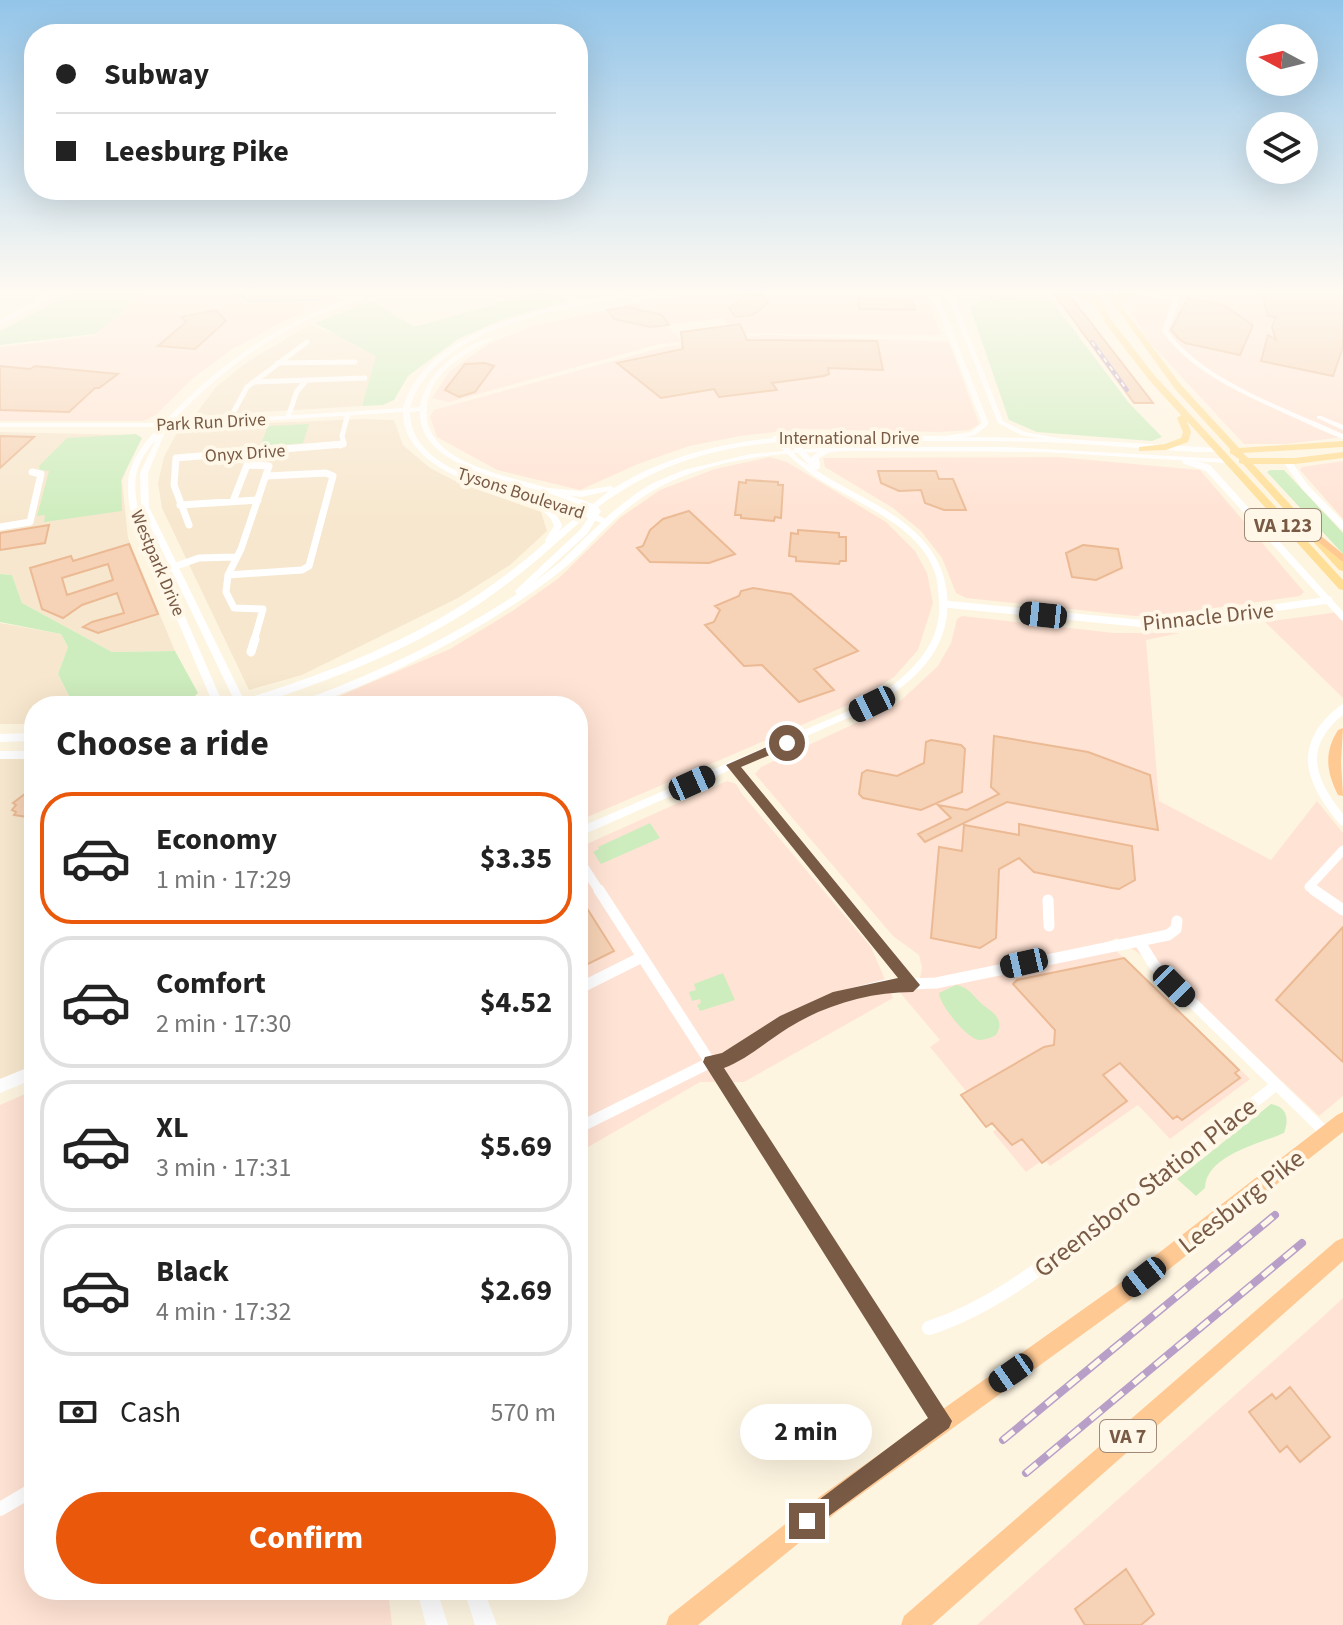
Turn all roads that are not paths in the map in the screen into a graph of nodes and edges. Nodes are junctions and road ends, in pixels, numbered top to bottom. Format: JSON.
{"nodes":[{"id":1,"x":223,"y":368,"type":"edge"},
{"id":2,"x":271,"y":368,"type":"edge"},
{"id":3,"x":431,"y":368,"type":"edge"},
{"id":4,"x":445,"y":368,"type":"edge"},
{"id":5,"x":964,"y":368,"type":"edge"},
{"id":6,"x":979,"y":368,"type":"edge"},
{"id":7,"x":1145,"y":368,"type":"edge"},
{"id":8,"x":1163,"y":368,"type":"edge"},
{"id":9,"x":1203,"y":368,"type":"edge"},
{"id":10,"x":1212,"y":368,"type":"edge"},
{"id":11,"x":365,"y":378,"type":"dead end"},
{"id":12,"x":294,"y":381,"type":"junction"},
{"id":13,"x":306,"y":381,"type":"junction"},
{"id":14,"x":253,"y":382,"type":"junction"},
{"id":15,"x":297,"y":391,"type":"junction"},
{"id":16,"x":1171,"y":400,"type":"junction"},
{"id":17,"x":422,"y":409,"type":"junction"},
{"id":18,"x":406,"y":410,"type":"junction"},
{"id":19,"x":234,"y":411,"type":"dead end"},
{"id":20,"x":348,"y":414,"type":"junction"},
{"id":21,"x":288,"y":417,"type":"junction"},
{"id":22,"x":0,"y":425,"type":"edge"},
{"id":23,"x":165,"y":425,"type":"junction"},
{"id":24,"x":1343,"y":428,"type":"edge"},
{"id":25,"x":1343,"y":437,"type":"edge"},
{"id":26,"x":942,"y":438,"type":"junction"},
{"id":27,"x":1068,"y":441,"type":"junction"},
{"id":28,"x":779,"y":444,"type":"junction"},
{"id":29,"x":793,"y":444,"type":"junction"},
{"id":30,"x":1343,"y":444,"type":"edge"},
{"id":31,"x":832,"y":448,"type":"junction"},
{"id":32,"x":1142,"y":449,"type":"junction"},
{"id":33,"x":1216,"y":450,"type":"junction"},
{"id":34,"x":1236,"y":451,"type":"junction"},
{"id":35,"x":1343,"y":455,"type":"edge"},
{"id":36,"x":1186,"y":461,"type":"junction"},
{"id":37,"x":1226,"y":461,"type":"junction"},
{"id":38,"x":1246,"y":461,"type":"junction"},
{"id":39,"x":1287,"y":461,"type":"junction"},
{"id":40,"x":816,"y":468,"type":"junction"},
{"id":41,"x":32,"y":472,"type":"dead end"},
{"id":42,"x":267,"y":476,"type":"junction"},
{"id":43,"x":825,"y":477,"type":"junction"},
{"id":44,"x":625,"y":483,"type":"junction"},
{"id":45,"x":504,"y":489,"type":"junction"},
{"id":46,"x":541,"y":489,"type":"junction"},
{"id":47,"x":258,"y":500,"type":"junction"},
{"id":48,"x":233,"y":501,"type":"junction"},
{"id":49,"x":180,"y":505,"type":"junction"},
{"id":50,"x":591,"y":512,"type":"junction"},
{"id":51,"x":1299,"y":521,"type":"junction"},
{"id":52,"x":607,"y":522,"type":"junction"},
{"id":53,"x":189,"y":525,"type":"dead end"},
{"id":54,"x":1343,"y":526,"type":"edge"},
{"id":55,"x":0,"y":527,"type":"edge"},
{"id":56,"x":235,"y":557,"type":"junction"},
{"id":57,"x":1343,"y":559,"type":"edge"},
{"id":58,"x":174,"y":566,"type":"junction"},
{"id":59,"x":524,"y":568,"type":"junction"},
{"id":60,"x":1343,"y":568,"type":"edge"},
{"id":61,"x":162,"y":571,"type":"junction"},
{"id":62,"x":228,"y":575,"type":"junction"},
{"id":63,"x":1343,"y":587,"type":"edge"},
{"id":64,"x":1329,"y":600,"type":"junction"},
{"id":65,"x":511,"y":603,"type":"junction"},
{"id":66,"x":944,"y":604,"type":"junction"},
{"id":67,"x":1343,"y":617,"type":"edge"},
{"id":68,"x":251,"y":652,"type":"dead end"},
{"id":69,"x":215,"y":696,"type":"edge"},
{"id":70,"x":235,"y":696,"type":"edge"},
{"id":71,"x":269,"y":696,"type":"edge"},
{"id":72,"x":327,"y":696,"type":"edge"},
{"id":73,"x":1343,"y":709,"type":"edge"},
{"id":74,"x":1343,"y":733,"type":"edge"},
{"id":75,"x":24,"y":737,"type":"edge"},
{"id":76,"x":0,"y":738,"type":"edge"},
{"id":77,"x":0,"y":755,"type":"edge"},
{"id":78,"x":24,"y":755,"type":"edge"},
{"id":79,"x":732,"y":765,"type":"junction"},
{"id":80,"x":1343,"y":791,"type":"edge"},
{"id":81,"x":1343,"y":821,"type":"edge"},
{"id":82,"x":588,"y":829,"type":"edge"},
{"id":83,"x":1343,"y":850,"type":"edge"},
{"id":84,"x":588,"y":873,"type":"edge"},
{"id":85,"x":1048,"y":900,"type":"dead end"},
{"id":86,"x":1343,"y":910,"type":"edge"},
{"id":87,"x":1177,"y":921,"type":"dead end"},
{"id":88,"x":1049,"y":926,"type":"dead end"},
{"id":89,"x":1139,"y":941,"type":"junction"},
{"id":90,"x":642,"y":957,"type":"junction"},
{"id":91,"x":588,"y":984,"type":"edge"},
{"id":92,"x":913,"y":985,"type":"junction"},
{"id":93,"x":711,"y":1062,"type":"junction"},
{"id":94,"x":24,"y":1076,"type":"edge"},
{"id":95,"x":1276,"y":1085,"type":"junction"},
{"id":96,"x":0,"y":1086,"type":"edge"},
{"id":97,"x":1343,"y":1121,"type":"edge"},
{"id":98,"x":588,"y":1123,"type":"edge"},
{"id":99,"x":1327,"y":1134,"type":"junction"},
{"id":100,"x":1343,"y":1248,"type":"edge"},
{"id":101,"x":929,"y":1328,"type":"dead end"},
{"id":102,"x":942,"y":1421,"type":"junction"},
{"id":103,"x":24,"y":1495,"type":"edge"},
{"id":104,"x":0,"y":1509,"type":"edge"},
{"id":105,"x":430,"y":1600,"type":"edge"},
{"id":106,"x":477,"y":1600,"type":"edge"},
{"id":107,"x":437,"y":1625,"type":"edge"},
{"id":108,"x":486,"y":1625,"type":"edge"},
{"id":109,"x":678,"y":1625,"type":"edge"},
{"id":110,"x":913,"y":1625,"type":"edge"}],
"edges":[{"from":1,"to":23,"type":"street","name":"Westpark Drive"},
{"from":2,"to":14,"type":"street"},
{"from":3,"to":18,"type":"street"},
{"from":4,"to":17,"type":"street"},
{"from":5,"to":26,"type":"street"},
{"from":6,"to":27,"type":"street"},
{"from":7,"to":16,"type":"main road","number":"VA 123"},
{"from":8,"to":34,"type":"main road","number":"VA 123"},
{"from":9,"to":25,"type":"street"},
{"from":10,"to":24,"type":"street"},
{"from":11,"to":13,"type":"street"},
{"from":12,"to":13,"type":"street"},
{"from":12,"to":14,"type":"street"},
{"from":12,"to":15,"type":"street"},
{"from":13,"to":15,"type":"street"},
{"from":14,"to":19,"type":"street"},
{"from":15,"to":21,"type":"street"},
{"from":16,"to":32,"type":"main road"},
{"from":16,"to":33,"type":"main road","number":"VA 123"},
{"from":17,"to":18,"type":"street","name":"Park Run Drive"},
{"from":17,"to":46,"type":"street","name":"Tysons Boulevard"},
{"from":18,"to":20,"type":"street","name":"Park Run Drive"},
{"from":18,"to":45,"type":"street","name":"Tysons Boulevard"},
{"from":20,"to":21,"type":"street","name":"Park Run Drive"},
{"from":20,"to":49,"type":"street","name":"Onyx Drive"},
{"from":21,"to":23,"type":"street","name":"Park Run Drive"},
{"from":22,"to":23,"type":"street","name":"Park Run Drive"},
{"from":23,"to":58,"type":"street","name":"Westpark Drive"},
{"from":23,"to":61,"type":"street","name":"Westpark Drive"},
{"from":26,"to":27,"type":"main road","name":"International Drive"},
{"from":26,"to":29,"type":"main road","name":"International Drive"},
{"from":27,"to":32,"type":"main road","name":"International Drive"},
{"from":28,"to":29,"type":"main road","name":"International Drive"},
{"from":28,"to":29,"type":"main road"},
{"from":28,"to":43,"type":"street"},
{"from":28,"to":44,"type":"main road","name":"International Drive"},
{"from":28,"to":52,"type":"main road"},
{"from":29,"to":31,"type":"main road","name":"International Drive"},
{"from":29,"to":40,"type":"street"},
{"from":30,"to":34,"type":"main road","name":"International Drive"},
{"from":31,"to":36,"type":"main road","name":"International Drive"},
{"from":31,"to":40,"type":"main road"},
{"from":32,"to":33,"type":"main road","name":"International Drive"},
{"from":33,"to":34,"type":"main road","name":"International Drive"},
{"from":33,"to":37,"type":"main road","number":"VA 123"},
{"from":34,"to":38,"type":"main road","number":"VA 123"},
{"from":35,"to":39,"type":"main road","name":"International Drive"},
{"from":36,"to":37,"type":"main road","name":"International Drive"},
{"from":36,"to":64,"type":"street"},
{"from":37,"to":38,"type":"main road","name":"International Drive"},
{"from":37,"to":63,"type":"main road","number":"VA 123"},
{"from":38,"to":39,"type":"main road","name":"International Drive"},
{"from":38,"to":51,"type":"main road","number":"VA 123"},
{"from":39,"to":54,"type":"street"},
{"from":40,"to":43,"type":"street"},
{"from":41,"to":55,"type":"street"},
{"from":42,"to":47,"type":"street"},
{"from":42,"to":48,"type":"street"},
{"from":42,"to":62,"type":"street"},
{"from":43,"to":66,"type":"street"},
{"from":44,"to":46,"type":"main road"},
{"from":44,"to":50,"type":"main road","name":"International Drive"},
{"from":45,"to":50,"type":"street","name":"Tysons Boulevard"},
{"from":45,"to":59,"type":"main road"},
{"from":46,"to":50,"type":"street","name":"Tysons Boulevard"},
{"from":47,"to":48,"type":"street"},
{"from":47,"to":56,"type":"street"},
{"from":48,"to":49,"type":"street"},
{"from":49,"to":53,"type":"street","name":"Onyx Drive"},
{"from":50,"to":52,"type":"street","name":"Tysons Boulevard"},
{"from":50,"to":59,"type":"main road","name":"International Drive"},
{"from":50,"to":65,"type":"main road"},
{"from":51,"to":57,"type":"highway"},
{"from":51,"to":60,"type":"main road","number":"VA 123"},
{"from":52,"to":65,"type":"main road"},
{"from":56,"to":58,"type":"street"},
{"from":56,"to":62,"type":"street"},
{"from":58,"to":61,"type":"street"},
{"from":58,"to":70,"type":"street","name":"Westpark Drive"},
{"from":59,"to":71,"type":"main road","name":"International Drive"},
{"from":61,"to":69,"type":"street","name":"Westpark Drive"},
{"from":62,"to":68,"type":"street"},
{"from":64,"to":66,"type":"street","name":"Pinnacle Drive"},
{"from":64,"to":67,"type":"street"},
{"from":65,"to":72,"type":"main road"},
{"from":66,"to":79,"type":"street"},
{"from":73,"to":81,"type":"street"},
{"from":74,"to":80,"type":"highway"},
{"from":75,"to":76,"type":"main road"},
{"from":77,"to":78,"type":"main road"},
{"from":79,"to":82,"type":"street"},
{"from":79,"to":92,"type":"street"},
{"from":83,"to":86,"type":"street"},
{"from":84,"to":90,"type":"street"},
{"from":85,"to":88,"type":"street"},
{"from":87,"to":89,"type":"street"},
{"from":89,"to":92,"type":"street"},
{"from":89,"to":95,"type":"street","name":"Greensboro Station Place"},
{"from":90,"to":91,"type":"street"},
{"from":90,"to":93,"type":"street"},
{"from":92,"to":93,"type":"street"},
{"from":93,"to":98,"type":"street"},
{"from":93,"to":102,"type":"street"},
{"from":94,"to":96,"type":"street"},
{"from":95,"to":99,"type":"street"},
{"from":95,"to":101,"type":"street","name":"Greensboro Station Place"},
{"from":97,"to":99,"type":"highway","name":"Leesburg Pike"},
{"from":99,"to":102,"type":"highway","name":"Leesburg Pike"},
{"from":100,"to":110,"type":"highway","number":"VA 7"},
{"from":102,"to":109,"type":"highway","name":"Leesburg Pike"},
{"from":103,"to":104,"type":"street"},
{"from":105,"to":107,"type":"main road"},
{"from":106,"to":108,"type":"main road"}]}
